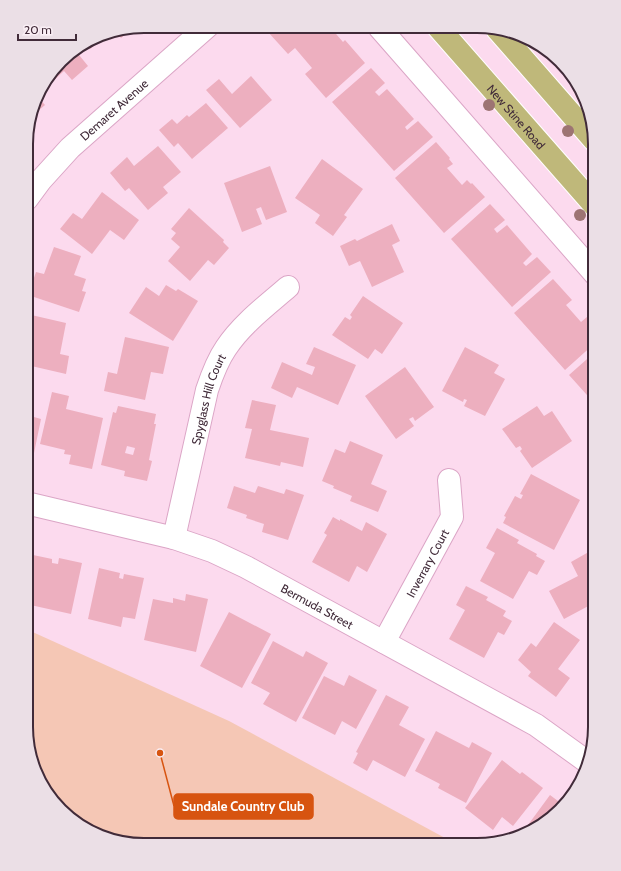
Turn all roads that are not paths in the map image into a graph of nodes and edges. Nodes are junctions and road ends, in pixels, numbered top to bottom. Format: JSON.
{"nodes":[{"id":1,"x":200,"y":33,"type":"edge"},
{"id":2,"x":383,"y":33,"type":"edge"},
{"id":3,"x":443,"y":33,"type":"edge"},
{"id":4,"x":504,"y":37,"type":"edge"},
{"id":5,"x":587,"y":132,"type":"edge"},
{"id":6,"x":33,"y":190,"type":"edge"},
{"id":7,"x":588,"y":198,"type":"edge"},
{"id":8,"x":588,"y":266,"type":"edge"},
{"id":9,"x":288,"y":287,"type":"dead end"},
{"id":10,"x":449,"y":480,"type":"dead end"},
{"id":11,"x":33,"y":505,"type":"edge"},
{"id":12,"x":174,"y":538,"type":"junction"},
{"id":13,"x":384,"y":642,"type":"junction"},
{"id":14,"x":584,"y":755,"type":"edge"}],
"edges":[{"from":1,"to":6,"type":"street","name":"Demaret Avenue"},
{"from":2,"to":8,"type":"street"},
{"from":3,"to":7,"type":"main road","name":"New Stine Road"},
{"from":4,"to":5,"type":"main road"},
{"from":9,"to":12,"type":"street","name":"Spyglass Hill Court"},
{"from":10,"to":13,"type":"street","name":"Inverrary Court"},
{"from":11,"to":12,"type":"street","name":"Bermuda Street"},
{"from":12,"to":13,"type":"street","name":"Bermuda Street"},
{"from":13,"to":14,"type":"street","name":"Bermuda Street"}]}
